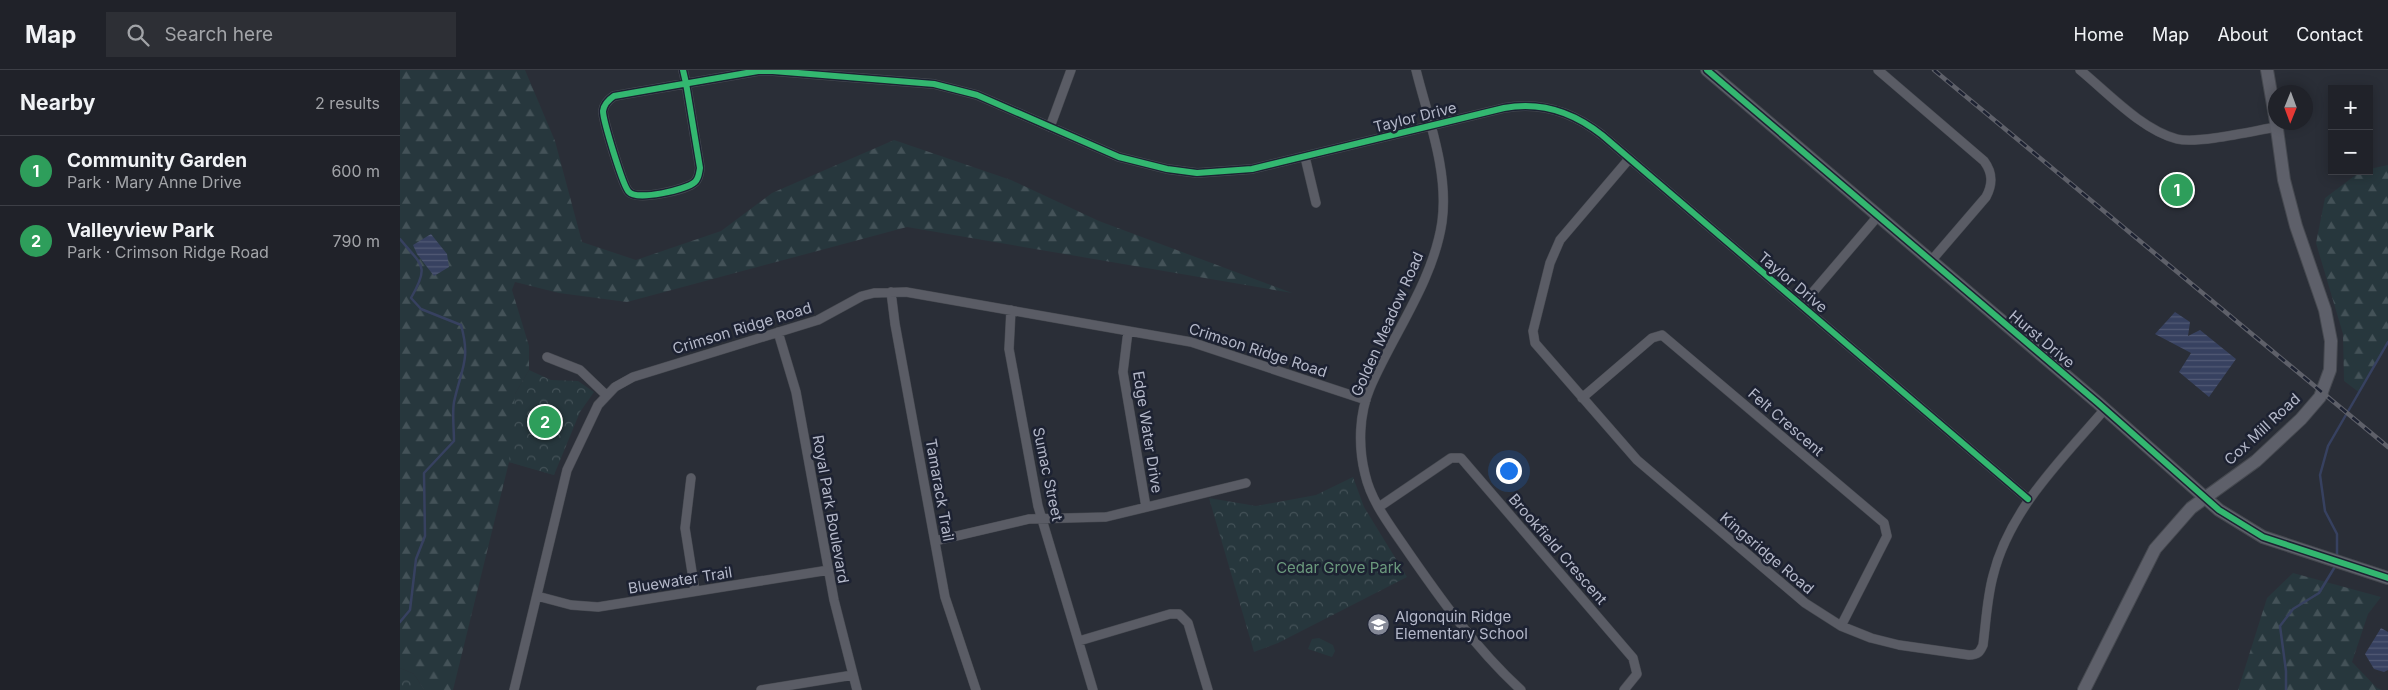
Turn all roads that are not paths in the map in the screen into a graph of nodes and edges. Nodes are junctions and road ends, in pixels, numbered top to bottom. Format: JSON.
{"nodes":[{"id":1,"x":684,"y":70,"type":"edge"},
{"id":2,"x":1071,"y":70,"type":"edge"},
{"id":3,"x":1416,"y":70,"type":"edge"},
{"id":4,"x":1707,"y":70,"type":"edge"},
{"id":5,"x":1878,"y":70,"type":"edge"},
{"id":6,"x":2080,"y":70,"type":"edge"},
{"id":7,"x":2267,"y":70,"type":"edge"},
{"id":8,"x":686,"y":84,"type":"junction"},
{"id":9,"x":2270,"y":85,"type":"edge"},
{"id":10,"x":1050,"y":126,"type":"junction"},
{"id":11,"x":1429,"y":126,"type":"junction"},
{"id":12,"x":2268,"y":126,"type":"edge"},
{"id":13,"x":2277,"y":130,"type":"edge"},
{"id":14,"x":1305,"y":157,"type":"junction"},
{"id":15,"x":1629,"y":159,"type":"junction"},
{"id":16,"x":1316,"y":203,"type":"dead end"},
{"id":17,"x":1878,"y":216,"type":"junction"},
{"id":18,"x":1931,"y":261,"type":"junction"},
{"id":19,"x":892,"y":292,"type":"junction"},
{"id":20,"x":1802,"y":305,"type":"junction"},
{"id":21,"x":1011,"y":310,"type":"junction"},
{"id":22,"x":1128,"y":331,"type":"junction"},
{"id":23,"x":778,"y":332,"type":"junction"},
{"id":24,"x":547,"y":357,"type":"dead end"},
{"id":25,"x":606,"y":395,"type":"junction"},
{"id":26,"x":1582,"y":398,"type":"junction"},
{"id":27,"x":1366,"y":400,"type":"junction"},
{"id":28,"x":2105,"y":409,"type":"junction"},
{"id":29,"x":691,"y":478,"type":"dead end"},
{"id":30,"x":1246,"y":483,"type":"dead end"},
{"id":31,"x":2205,"y":498,"type":"junction"},
{"id":32,"x":2028,"y":499,"type":"junction"},
{"id":33,"x":1146,"y":507,"type":"junction"},
{"id":34,"x":1379,"y":507,"type":"junction"},
{"id":35,"x":1043,"y":519,"type":"junction"},
{"id":36,"x":935,"y":540,"type":"junction"},
{"id":37,"x":829,"y":570,"type":"junction"},
{"id":38,"x":2385,"y":577,"type":"edge"},
{"id":39,"x":695,"y":591,"type":"junction"},
{"id":40,"x":537,"y":596,"type":"junction"},
{"id":41,"x":1841,"y":626,"type":"junction"},
{"id":42,"x":1079,"y":641,"type":"junction"},
{"id":43,"x":853,"y":675,"type":"junction"},
{"id":44,"x":514,"y":690,"type":"edge"},
{"id":45,"x":760,"y":690,"type":"edge"},
{"id":46,"x":857,"y":690,"type":"edge"},
{"id":47,"x":976,"y":690,"type":"edge"},
{"id":48,"x":1093,"y":690,"type":"edge"},
{"id":49,"x":1208,"y":690,"type":"edge"},
{"id":50,"x":1521,"y":690,"type":"edge"},
{"id":51,"x":1624,"y":690,"type":"edge"},
{"id":52,"x":2084,"y":690,"type":"edge"}],
"edges":[{"from":1,"to":8,"type":"street"},
{"from":2,"to":10,"type":"street"},
{"from":3,"to":11,"type":"street","name":"Golden Meadow Road"},
{"from":4,"to":17,"type":"street","name":"Hurst Drive"},
{"from":5,"to":18,"type":"street"},
{"from":6,"to":12,"type":"street"},
{"from":7,"to":9,"type":"street","name":"Cox Mill Road"},
{"from":8,"to":8,"type":"street"},
{"from":8,"to":10,"type":"street","name":"Taylor Drive"},
{"from":10,"to":14,"type":"street","name":"Taylor Drive"},
{"from":11,"to":14,"type":"street","name":"Taylor Drive"},
{"from":11,"to":15,"type":"street","name":"Taylor Drive"},
{"from":11,"to":27,"type":"street","name":"Golden Meadow Road"},
{"from":13,"to":31,"type":"street","name":"Cox Mill Road"},
{"from":14,"to":16,"type":"street"},
{"from":15,"to":20,"type":"street","name":"Taylor Drive"},
{"from":15,"to":26,"type":"street","name":"Kingsridge Road"},
{"from":17,"to":18,"type":"street","name":"Hurst Drive"},
{"from":17,"to":20,"type":"street"},
{"from":18,"to":28,"type":"street","name":"Hurst Drive"},
{"from":19,"to":21,"type":"street","name":"Crimson Ridge Road"},
{"from":19,"to":23,"type":"street","name":"Crimson Ridge Road"},
{"from":19,"to":36,"type":"street","name":"Tamarack Trail"},
{"from":20,"to":32,"type":"street","name":"Taylor Drive"},
{"from":21,"to":22,"type":"street","name":"Crimson Ridge Road"},
{"from":21,"to":35,"type":"street","name":"Sumac Street"},
{"from":22,"to":27,"type":"street","name":"Crimson Ridge Road"},
{"from":22,"to":33,"type":"street","name":"Edge Water Drive"},
{"from":23,"to":25,"type":"street","name":"Crimson Ridge Road"},
{"from":23,"to":37,"type":"street","name":"Royal Park Boulevard"},
{"from":24,"to":25,"type":"street"},
{"from":25,"to":40,"type":"street","name":"Crimson Ridge Road"},
{"from":26,"to":41,"type":"street","name":"Kingsridge Road"},
{"from":26,"to":41,"type":"street","name":"Felt Crescent"},
{"from":27,"to":34,"type":"street","name":"Golden Meadow Road"},
{"from":28,"to":31,"type":"street","name":"Hurst Drive"},
{"from":28,"to":32,"type":"street","name":"Kingsridge Road"},
{"from":29,"to":39,"type":"street"},
{"from":30,"to":33,"type":"street"},
{"from":31,"to":38,"type":"street","name":"Hurst Drive"},
{"from":31,"to":52,"type":"street","name":"Cox Mill Road"},
{"from":32,"to":41,"type":"street","name":"Kingsridge Road"},
{"from":33,"to":35,"type":"street"},
{"from":34,"to":50,"type":"street","name":"Golden Meadow Road"},
{"from":34,"to":51,"type":"street","name":"Brookfield Crescent"},
{"from":35,"to":36,"type":"street"},
{"from":35,"to":42,"type":"street","name":"Sumac Street"},
{"from":36,"to":47,"type":"street","name":"Tamarack Trail"},
{"from":37,"to":39,"type":"street","name":"Bluewater Trail"},
{"from":37,"to":43,"type":"street","name":"Royal Park Boulevard"},
{"from":39,"to":40,"type":"street","name":"Bluewater Trail"},
{"from":40,"to":44,"type":"street","name":"Crimson Ridge Road"},
{"from":42,"to":48,"type":"street"},
{"from":42,"to":49,"type":"street"},
{"from":43,"to":45,"type":"street"},
{"from":43,"to":46,"type":"street","name":"Royal Park Boulevard"}]}
